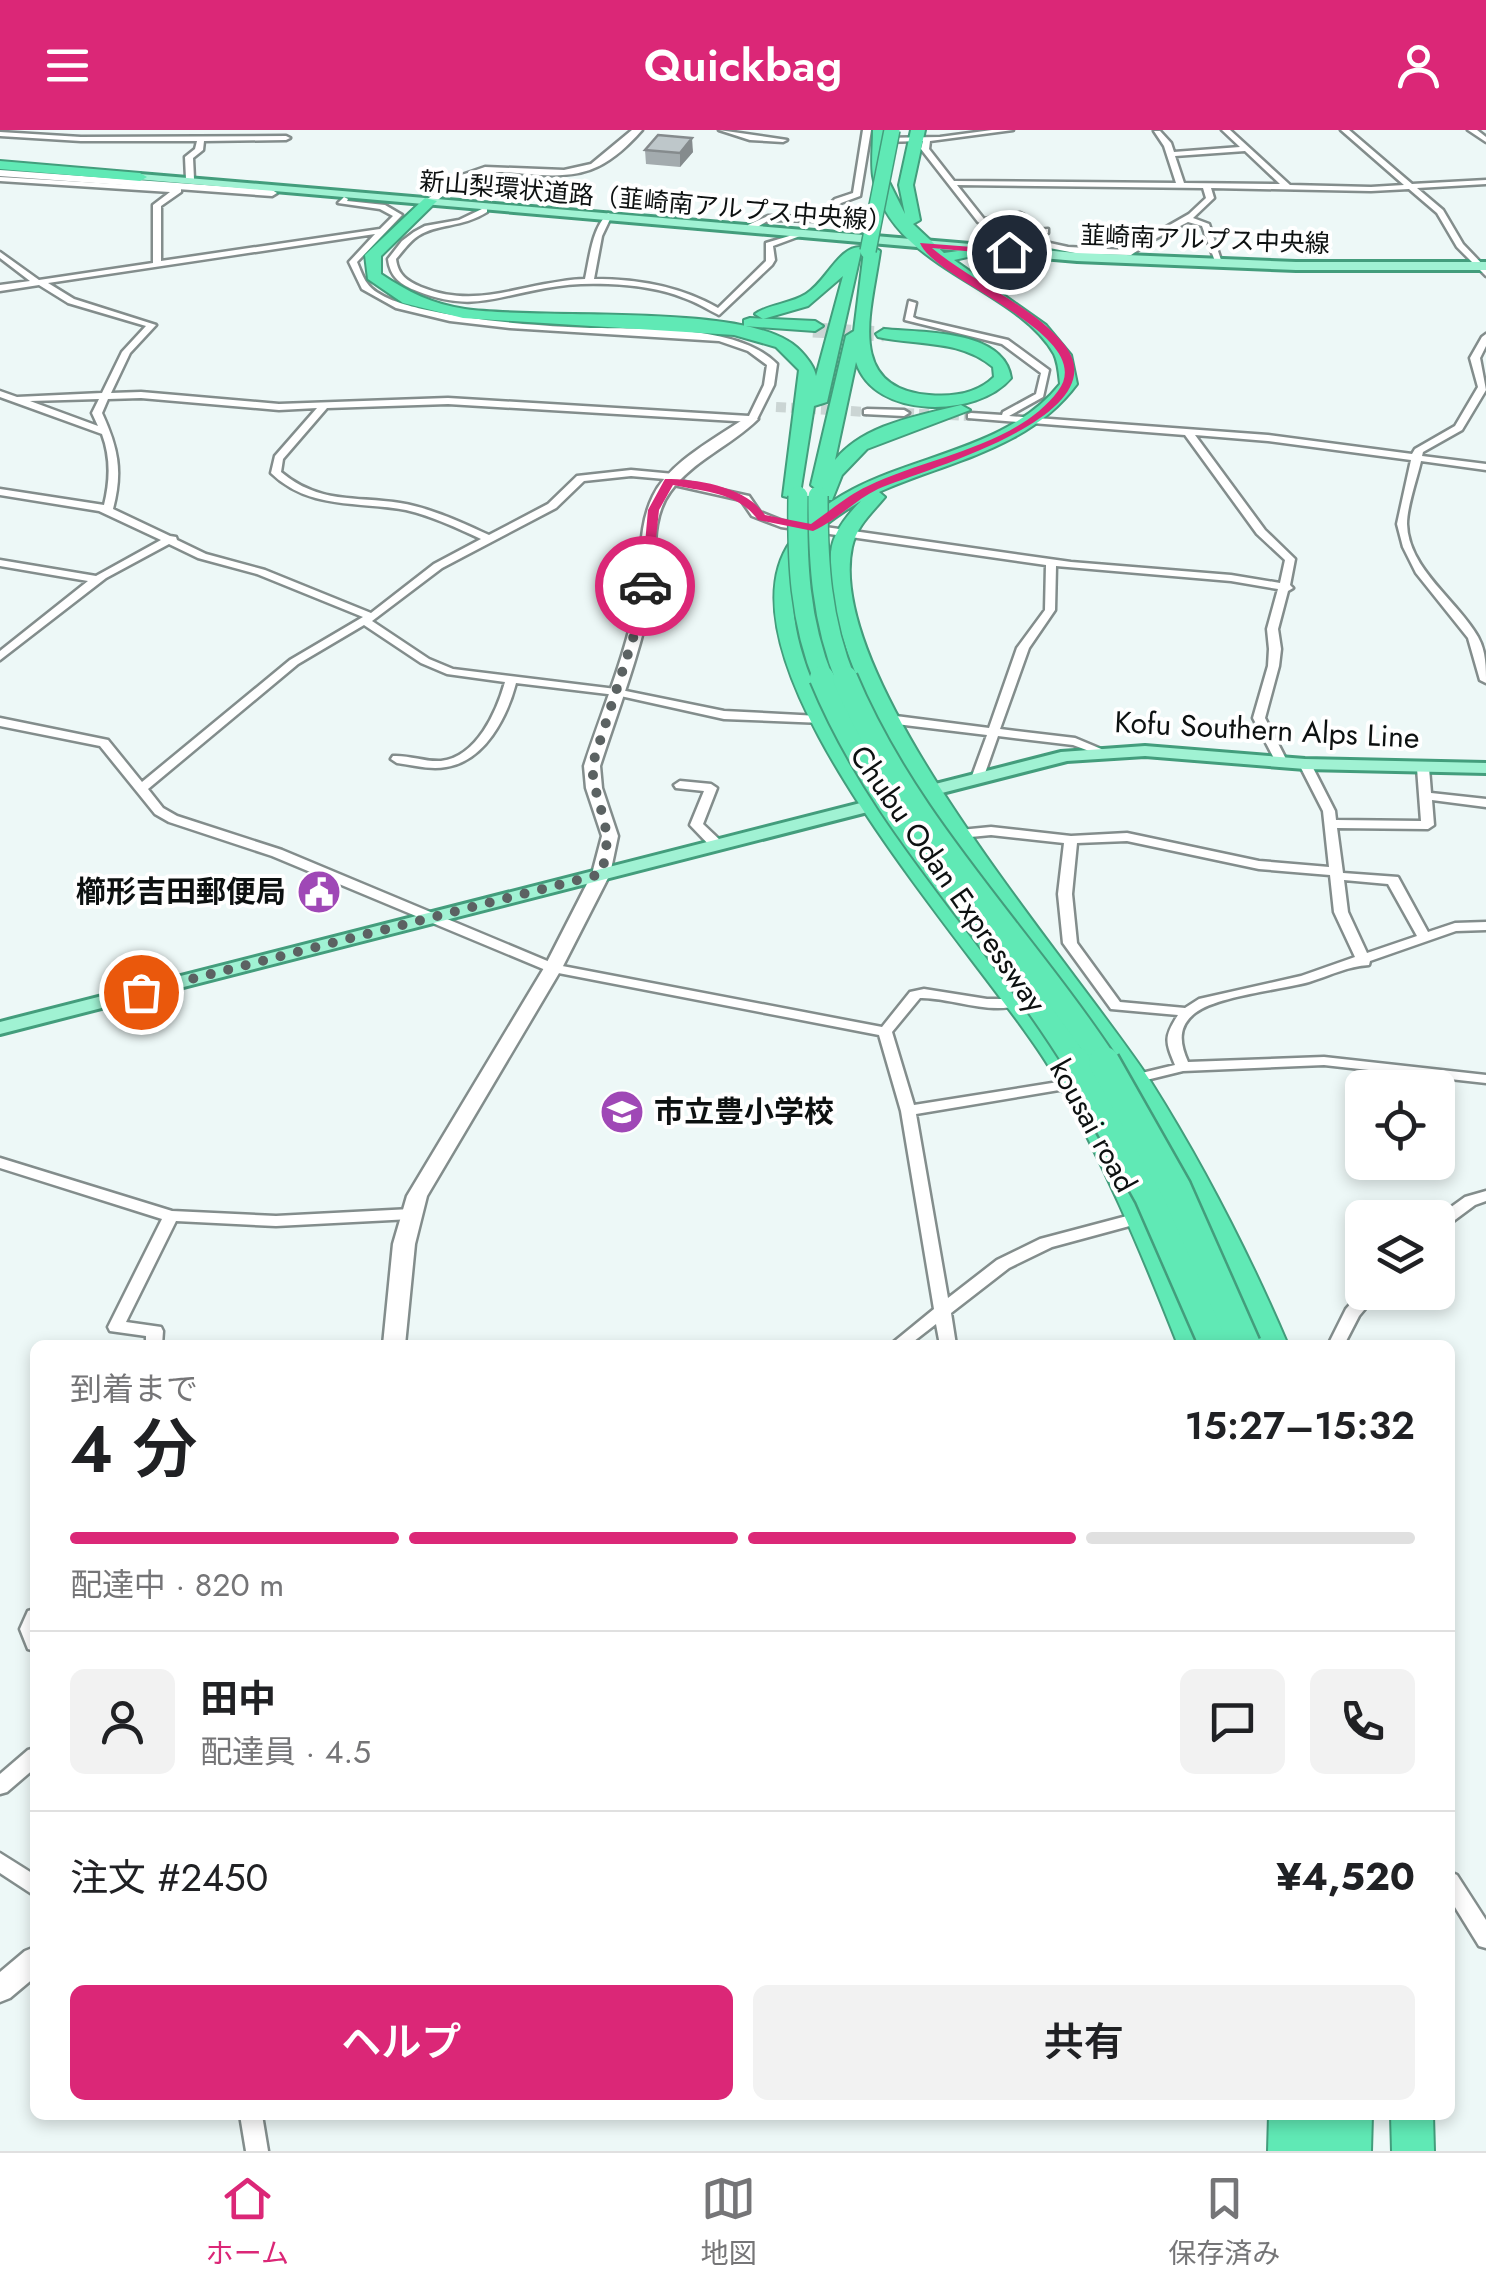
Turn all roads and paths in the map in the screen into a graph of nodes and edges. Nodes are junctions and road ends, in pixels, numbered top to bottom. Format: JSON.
{"nodes":[{"id":1,"x":82,"y":130,"type":"edge"},
{"id":2,"x":638,"y":130,"type":"edge"},
{"id":3,"x":723,"y":130,"type":"edge"},
{"id":4,"x":892,"y":130,"type":"edge"},
{"id":5,"x":1009,"y":130,"type":"edge"},
{"id":6,"x":1226,"y":130,"type":"edge"},
{"id":7,"x":1345,"y":130,"type":"edge"},
{"id":8,"x":1472,"y":130,"type":"edge"},
{"id":9,"x":1157,"y":133,"type":"dead end"},
{"id":10,"x":0,"y":134,"type":"edge"},
{"id":11,"x":784,"y":134,"type":"edge"},
{"id":12,"x":920,"y":137,"type":"edge"},
{"id":13,"x":66,"y":138,"type":"junction"},
{"id":14,"x":201,"y":138,"type":"junction"},
{"id":15,"x":286,"y":138,"type":"dead end"},
{"id":16,"x":875,"y":138,"type":"edge"},
{"id":17,"x":1486,"y":140,"type":"edge"},
{"id":18,"x":1246,"y":149,"type":"junction"},
{"id":19,"x":1171,"y":154,"type":"junction"},
{"id":20,"x":0,"y":170,"type":"edge"},
{"id":21,"x":137,"y":179,"type":"junction"},
{"id":22,"x":1486,"y":182,"type":"edge"},
{"id":23,"x":956,"y":183,"type":"junction"},
{"id":24,"x":184,"y":185,"type":"junction"},
{"id":25,"x":1182,"y":186,"type":"junction"},
{"id":26,"x":1206,"y":186,"type":"junction"},
{"id":27,"x":1286,"y":186,"type":"junction"},
{"id":28,"x":1414,"y":186,"type":"junction"},
{"id":29,"x":310,"y":191,"type":"junction"},
{"id":30,"x":272,"y":193,"type":"junction"},
{"id":31,"x":344,"y":199,"type":"junction"},
{"id":32,"x":427,"y":204,"type":"junction"},
{"id":33,"x":484,"y":210,"type":"junction"},
{"id":34,"x":1020,"y":216,"type":"dead end"},
{"id":35,"x":607,"y":218,"type":"junction"},
{"id":36,"x":1188,"y":219,"type":"junction"},
{"id":37,"x":986,"y":221,"type":"junction"},
{"id":38,"x":751,"y":228,"type":"junction"},
{"id":39,"x":380,"y":231,"type":"junction"},
{"id":40,"x":910,"y":231,"type":"junction"},
{"id":41,"x":1045,"y":231,"type":"dead end"},
{"id":42,"x":796,"y":236,"type":"junction"},
{"id":43,"x":1016,"y":236,"type":"junction"},
{"id":44,"x":887,"y":239,"type":"junction"},
{"id":45,"x":923,"y":244,"type":"junction"},
{"id":46,"x":981,"y":250,"type":"junction"},
{"id":47,"x":862,"y":251,"type":"junction"},
{"id":48,"x":0,"y":254,"type":"edge"},
{"id":49,"x":1079,"y":254,"type":"junction"},
{"id":50,"x":944,"y":263,"type":"junction"},
{"id":51,"x":1220,"y":264,"type":"junction"},
{"id":52,"x":156,"y":265,"type":"junction"},
{"id":53,"x":1484,"y":268,"type":"edge"},
{"id":54,"x":38,"y":282,"type":"junction"},
{"id":55,"x":590,"y":282,"type":"junction"},
{"id":56,"x":0,"y":288,"type":"edge"},
{"id":57,"x":912,"y":303,"type":"dead end"},
{"id":58,"x":666,"y":322,"type":"junction"},
{"id":59,"x":814,"y":328,"type":"tunnel mouth"},
{"id":60,"x":1486,"y":337,"type":"edge"},
{"id":61,"x":0,"y":394,"type":"edge"},
{"id":62,"x":108,"y":395,"type":"junction"},
{"id":63,"x":19,"y":399,"type":"junction"},
{"id":64,"x":324,"y":406,"type":"junction"},
{"id":65,"x":776,"y":407,"type":"tunnel mouth"},
{"id":66,"x":756,"y":412,"type":"junction"},
{"id":67,"x":867,"y":412,"type":"tunnel mouth"},
{"id":68,"x":904,"y":414,"type":"tunnel mouth"},
{"id":69,"x":970,"y":416,"type":"tunnel mouth"},
{"id":70,"x":1000,"y":417,"type":"junction"},
{"id":71,"x":1037,"y":419,"type":"junction"},
{"id":72,"x":1187,"y":430,"type":"junction"},
{"id":73,"x":106,"y":432,"type":"junction"},
{"id":74,"x":1415,"y":457,"type":"junction"},
{"id":75,"x":938,"y":462,"type":"junction"},
{"id":76,"x":1486,"y":467,"type":"edge"},
{"id":77,"x":671,"y":479,"type":"junction"},
{"id":78,"x":0,"y":492,"type":"edge"},
{"id":79,"x":808,"y":496,"type":"junction"},
{"id":80,"x":108,"y":510,"type":"junction"},
{"id":81,"x":803,"y":532,"type":"junction"},
{"id":82,"x":847,"y":532,"type":"junction"},
{"id":83,"x":486,"y":538,"type":"junction"},
{"id":84,"x":172,"y":539,"type":"junction"},
{"id":85,"x":1051,"y":562,"type":"junction"},
{"id":86,"x":0,"y":563,"type":"edge"},
{"id":87,"x":96,"y":579,"type":"junction"},
{"id":88,"x":1288,"y":588,"type":"junction"},
{"id":89,"x":369,"y":619,"type":"junction"},
{"id":90,"x":0,"y":657,"type":"edge"},
{"id":91,"x":512,"y":679,"type":"junction"},
{"id":92,"x":1486,"y":680,"type":"edge"},
{"id":93,"x":616,"y":692,"type":"junction"},
{"id":94,"x":888,"y":719,"type":"junction"},
{"id":95,"x":819,"y":720,"type":"junction"},
{"id":96,"x":0,"y":722,"type":"edge"},
{"id":97,"x":994,"y":730,"type":"junction"},
{"id":98,"x":1100,"y":751,"type":"junction"},
{"id":99,"x":396,"y":759,"type":"dead end"},
{"id":100,"x":1282,"y":762,"type":"junction"},
{"id":101,"x":1305,"y":764,"type":"junction"},
{"id":102,"x":1423,"y":768,"type":"junction"},
{"id":103,"x":1486,"y":768,"type":"edge"},
{"id":104,"x":978,"y":776,"type":"junction"},
{"id":105,"x":680,"y":785,"type":"dead end"},
{"id":106,"x":142,"y":788,"type":"junction"},
{"id":107,"x":929,"y":788,"type":"junction"},
{"id":108,"x":1428,"y":796,"type":"junction"},
{"id":109,"x":1486,"y":803,"type":"edge"},
{"id":110,"x":868,"y":806,"type":"junction"},
{"id":111,"x":1332,"y":824,"type":"junction"},
{"id":112,"x":960,"y":834,"type":"junction"},
{"id":113,"x":1071,"y":840,"type":"junction"},
{"id":114,"x":717,"y":845,"type":"junction"},
{"id":115,"x":601,"y":874,"type":"junction"},
{"id":116,"x":1337,"y":874,"type":"junction"},
{"id":117,"x":433,"y":916,"type":"junction"},
{"id":118,"x":1486,"y":926,"type":"edge"},
{"id":119,"x":1425,"y":938,"type":"junction"},
{"id":120,"x":1364,"y":962,"type":"junction"},
{"id":121,"x":553,"y":968,"type":"junction"},
{"id":122,"x":1018,"y":1002,"type":"junction"},
{"id":123,"x":1187,"y":1012,"type":"junction"},
{"id":124,"x":0,"y":1028,"type":"edge"},
{"id":125,"x":885,"y":1032,"type":"junction"},
{"id":126,"x":1184,"y":1068,"type":"junction"},
{"id":127,"x":1486,"y":1079,"type":"edge"},
{"id":128,"x":1136,"y":1080,"type":"junction"},
{"id":129,"x":1072,"y":1084,"type":"junction"},
{"id":130,"x":908,"y":1110,"type":"junction"},
{"id":131,"x":0,"y":1162,"type":"edge"},
{"id":132,"x":1486,"y":1196,"type":"edge"},
{"id":133,"x":1455,"y":1211,"type":"edge"},
{"id":134,"x":410,"y":1214,"type":"junction"},
{"id":135,"x":172,"y":1216,"type":"junction"},
{"id":136,"x":1142,"y":1217,"type":"junction"},
{"id":137,"x":1355,"y":1310,"type":"edge"},
{"id":138,"x":941,"y":1312,"type":"junction"},
{"id":139,"x":155,"y":1340,"type":"edge"},
{"id":140,"x":395,"y":1340,"type":"edge"},
{"id":141,"x":905,"y":1340,"type":"edge"},
{"id":142,"x":947,"y":1340,"type":"edge"},
{"id":143,"x":1191,"y":1340,"type":"edge"},
{"id":144,"x":1213,"y":1340,"type":"edge"},
{"id":145,"x":1243,"y":1340,"type":"edge"},
{"id":146,"x":1270,"y":1340,"type":"edge"},
{"id":147,"x":1338,"y":1340,"type":"edge"},
{"id":148,"x":30,"y":1760,"type":"edge"},
{"id":149,"x":0,"y":1786,"type":"edge"},
{"id":150,"x":0,"y":1862,"type":"edge"},
{"id":151,"x":30,"y":1884,"type":"edge"},
{"id":152,"x":1455,"y":1889,"type":"edge"},
{"id":153,"x":1486,"y":1939,"type":"edge"},
{"id":154,"x":30,"y":1964,"type":"edge"},
{"id":155,"x":0,"y":1990,"type":"edge"},
{"id":156,"x":252,"y":2120,"type":"edge"},
{"id":157,"x":1290,"y":2120,"type":"edge"},
{"id":158,"x":1318,"y":2120,"type":"edge"},
{"id":159,"x":1351,"y":2120,"type":"edge"},
{"id":160,"x":1412,"y":2120,"type":"edge"},
{"id":161,"x":257,"y":2151,"type":"edge"},
{"id":162,"x":1289,"y":2151,"type":"edge"},
{"id":163,"x":1318,"y":2151,"type":"edge"},
{"id":164,"x":1350,"y":2151,"type":"edge"},
{"id":165,"x":1413,"y":2151,"type":"edge"}],
"edges":[{"from":1,"to":13,"type":"street"},
{"from":2,"to":32,"type":"street"},
{"from":3,"to":11,"type":"street"},
{"from":4,"to":16,"type":"highway","bridge":true},
{"from":5,"to":12,"type":"street"},
{"from":6,"to":18,"type":"street"},
{"from":7,"to":28,"type":"street"},
{"from":8,"to":17,"type":"street"},
{"from":9,"to":19,"type":"street"},
{"from":10,"to":13,"type":"street"},
{"from":12,"to":16,"type":"street"},
{"from":12,"to":23,"type":"street"},
{"from":12,"to":45,"type":"highway","name":"kousai road"},
{"from":13,"to":14,"type":"street"},
{"from":14,"to":15,"type":"street"},
{"from":14,"to":24,"type":"street"},
{"from":16,"to":38,"type":"street"},
{"from":16,"to":40,"type":"highway","name":"kousai road"},
{"from":16,"to":47,"type":"highway","bridge":true},
{"from":16,"to":47,"type":"highway","bridge":true},
{"from":18,"to":19,"type":"street"},
{"from":18,"to":27,"type":"street"},
{"from":19,"to":25,"type":"street"},
{"from":20,"to":21,"type":"highway","name":"新山梨環状道路（韮崎南アルプス中央線）"},
{"from":20,"to":24,"type":"street"},
{"from":21,"to":29,"type":"main road","name":"新山梨環状道路（韮崎南アルプス中央線）"},
{"from":21,"to":30,"type":"main road","name":"新山梨環状道路（韮崎南アルプス中央線）"},
{"from":22,"to":28,"type":"street"},
{"from":23,"to":25,"type":"street"},
{"from":23,"to":37,"type":"street"},
{"from":24,"to":29,"type":"street"},
{"from":24,"to":30,"type":"street"},
{"from":24,"to":52,"type":"street"},
{"from":25,"to":26,"type":"street"},
{"from":26,"to":27,"type":"street"},
{"from":26,"to":36,"type":"street"},
{"from":27,"to":28,"type":"street"},
{"from":28,"to":53,"type":"street"},
{"from":29,"to":32,"type":"main road","name":"新山梨環状道路（韮崎南アルプス中央線）"},
{"from":30,"to":31,"type":"main road","name":"新山梨環状道路（韮崎南アルプス中央線）"},
{"from":31,"to":32,"type":"main road","name":"新山梨環状道路（韮崎南アルプス中央線）"},
{"from":31,"to":39,"type":"street"},
{"from":32,"to":33,"type":"main road","name":"新山梨環状道路（韮崎南アルプス中央線）"},
{"from":32,"to":35,"type":"main road","name":"新山梨環状道路（韮崎南アルプス中央線）"},
{"from":32,"to":58,"type":"highway"},
{"from":33,"to":35,"type":"main road","name":"新山梨環状道路（韮崎南アルプス中央線）"},
{"from":33,"to":55,"type":"street"},
{"from":34,"to":37,"type":"street"},
{"from":35,"to":38,"type":"main road","name":"新山梨環状道路（韮崎南アルプス中央線）"},
{"from":35,"to":42,"type":"main road","name":"新山梨環状道路（韮崎南アルプス中央線）"},
{"from":35,"to":55,"type":"street"},
{"from":36,"to":49,"type":"street"},
{"from":36,"to":51,"type":"street"},
{"from":37,"to":43,"type":"street"},
{"from":38,"to":44,"type":"main road","name":"新山梨環状道路（韮崎南アルプス中央線）"},
{"from":39,"to":52,"type":"street"},
{"from":39,"to":66,"type":"street"},
{"from":40,"to":44,"type":"highway"},
{"from":40,"to":45,"type":"highway","name":"kousai road"},
{"from":41,"to":43,"type":"street"},
{"from":42,"to":45,"type":"main road","name":"新山梨環状道路（韮崎南アルプス中央線）"},
{"from":42,"to":55,"type":"street"},
{"from":43,"to":49,"type":"street"},
{"from":44,"to":45,"type":"main road","name":"新山梨環状道路（韮崎南アルプス中央線）"},
{"from":45,"to":46,"type":"main road","name":"韮崎南アルプス中央線"},
{"from":45,"to":50,"type":"highway","name":"kousai road"},
{"from":46,"to":49,"type":"main road","name":"韮崎南アルプス中央線"},
{"from":46,"to":50,"type":"highway"},
{"from":47,"to":58,"type":"highway"},
{"from":47,"to":79,"type":"highway","name":"Chubu Odan Expressway"},
{"from":47,"to":79,"type":"highway"},
{"from":48,"to":54,"type":"street"},
{"from":49,"to":51,"type":"main road","name":"韮崎南アルプス中央線"},
{"from":50,"to":71,"type":"highway","name":"kousai road"},
{"from":51,"to":53,"type":"main road","name":"韮崎南アルプス中央線"},
{"from":52,"to":54,"type":"street"},
{"from":54,"to":56,"type":"street"},
{"from":54,"to":62,"type":"street"},
{"from":57,"to":70,"type":"street"},
{"from":58,"to":59,"type":"highway"},
{"from":58,"to":79,"type":"highway"},
{"from":60,"to":74,"type":"street"},
{"from":61,"to":63,"type":"street"},
{"from":62,"to":63,"type":"street"},
{"from":62,"to":64,"type":"street"},
{"from":62,"to":73,"type":"street"},
{"from":63,"to":73,"type":"street"},
{"from":64,"to":66,"type":"street"},
{"from":64,"to":83,"type":"street"},
{"from":65,"to":66,"type":"street"},
{"from":66,"to":77,"type":"street"},
{"from":67,"to":68,"type":"street"},
{"from":69,"to":70,"type":"street"},
{"from":70,"to":71,"type":"street"},
{"from":71,"to":72,"type":"street"},
{"from":71,"to":75,"type":"highway","name":"kousai road"},
{"from":72,"to":74,"type":"street"},
{"from":72,"to":88,"type":"street"},
{"from":73,"to":80,"type":"street"},
{"from":74,"to":76,"type":"street"},
{"from":74,"to":92,"type":"street"},
{"from":75,"to":81,"type":"highway","name":"kousai road"},
{"from":75,"to":82,"type":"highway","name":"kousai road"},
{"from":77,"to":81,"type":"street"},
{"from":77,"to":83,"type":"street"},
{"from":77,"to":93,"type":"street"},
{"from":78,"to":80,"type":"street"},
{"from":79,"to":81,"type":"highway","name":"Chubu Odan Expressway","bridge":true},
{"from":79,"to":145,"type":"highway","name":"Chubu Odan Expressway","bridge":true},
{"from":80,"to":84,"type":"street"},
{"from":81,"to":82,"type":"street"},
{"from":81,"to":95,"type":"highway","name":"kousai road"},
{"from":81,"to":144,"type":"highway","name":"Chubu Odan Expressway","bridge":true},
{"from":82,"to":85,"type":"street"},
{"from":82,"to":94,"type":"highway","name":"kousai road"},
{"from":83,"to":89,"type":"street"},
{"from":84,"to":87,"type":"street"},
{"from":84,"to":89,"type":"street"},
{"from":85,"to":88,"type":"street"},
{"from":85,"to":97,"type":"street"},
{"from":86,"to":87,"type":"street"},
{"from":87,"to":90,"type":"street"},
{"from":88,"to":100,"type":"street"},
{"from":89,"to":91,"type":"street"},
{"from":89,"to":106,"type":"street"},
{"from":91,"to":93,"type":"street"},
{"from":91,"to":99,"type":"street"},
{"from":93,"to":95,"type":"street"},
{"from":93,"to":115,"type":"street"},
{"from":94,"to":97,"type":"street"},
{"from":94,"to":107,"type":"highway","name":"kousai road"},
{"from":95,"to":110,"type":"highway","name":"kousai road"},
{"from":96,"to":106,"type":"street"},
{"from":97,"to":98,"type":"street"},
{"from":97,"to":104,"type":"street"},
{"from":98,"to":100,"type":"main road","name":"Kofu Southern Alps Line"},
{"from":98,"to":104,"type":"main road","name":"Kofu Southern Alps Line"},
{"from":100,"to":101,"type":"main road","name":"Kofu Southern Alps Line"},
{"from":101,"to":102,"type":"main road","name":"Kofu Southern Alps Line"},
{"from":101,"to":111,"type":"street"},
{"from":102,"to":103,"type":"main road","name":"Kofu Southern Alps Line"},
{"from":102,"to":108,"type":"street"},
{"from":104,"to":107,"type":"main road","name":"Kofu Southern Alps Line"},
{"from":105,"to":114,"type":"street"},
{"from":106,"to":117,"type":"street"},
{"from":107,"to":110,"type":"main road","name":"Kofu Southern Alps Line"},
{"from":107,"to":112,"type":"highway","name":"kousai road"},
{"from":108,"to":109,"type":"street"},
{"from":108,"to":111,"type":"street"},
{"from":110,"to":114,"type":"main road","name":"Kofu Southern Alps Line"},
{"from":110,"to":122,"type":"highway","name":"kousai road"},
{"from":111,"to":116,"type":"street"},
{"from":112,"to":113,"type":"street"},
{"from":112,"to":128,"type":"highway","name":"kousai road"},
{"from":113,"to":116,"type":"street"},
{"from":113,"to":123,"type":"street"},
{"from":114,"to":115,"type":"main road","name":"Kofu Southern Alps Line"},
{"from":115,"to":117,"type":"main road","name":"Kofu Southern Alps Line"},
{"from":115,"to":121,"type":"street"},
{"from":116,"to":119,"type":"street"},
{"from":116,"to":120,"type":"street"},
{"from":117,"to":121,"type":"street"},
{"from":117,"to":124,"type":"main road","name":"Kofu Southern Alps Line"},
{"from":118,"to":119,"type":"street"},
{"from":119,"to":120,"type":"street"},
{"from":120,"to":123,"type":"street"},
{"from":121,"to":125,"type":"street"},
{"from":121,"to":134,"type":"street"},
{"from":122,"to":125,"type":"street"},
{"from":122,"to":129,"type":"highway","name":"kousai road"},
{"from":123,"to":126,"type":"street"},
{"from":125,"to":130,"type":"street"},
{"from":126,"to":127,"type":"street"},
{"from":126,"to":128,"type":"street"},
{"from":128,"to":129,"type":"street"},
{"from":128,"to":146,"type":"highway","name":"kousai road"},
{"from":129,"to":130,"type":"street"},
{"from":129,"to":136,"type":"highway","name":"kousai road"},
{"from":130,"to":138,"type":"street"},
{"from":131,"to":135,"type":"street"},
{"from":132,"to":133,"type":"street"},
{"from":134,"to":135,"type":"street"},
{"from":134,"to":140,"type":"street"},
{"from":135,"to":139,"type":"street"},
{"from":136,"to":138,"type":"street"},
{"from":136,"to":143,"type":"highway","name":"kousai road"},
{"from":137,"to":147,"type":"street"},
{"from":138,"to":141,"type":"street"},
{"from":138,"to":142,"type":"street"},
{"from":148,"to":149,"type":"street"},
{"from":150,"to":151,"type":"street"},
{"from":152,"to":153,"type":"street"},
{"from":154,"to":155,"type":"street"},
{"from":156,"to":161,"type":"street"},
{"from":157,"to":162,"type":"highway"},
{"from":158,"to":163,"type":"highway"},
{"from":159,"to":164,"type":"highway"},
{"from":160,"to":165,"type":"highway"}]}
